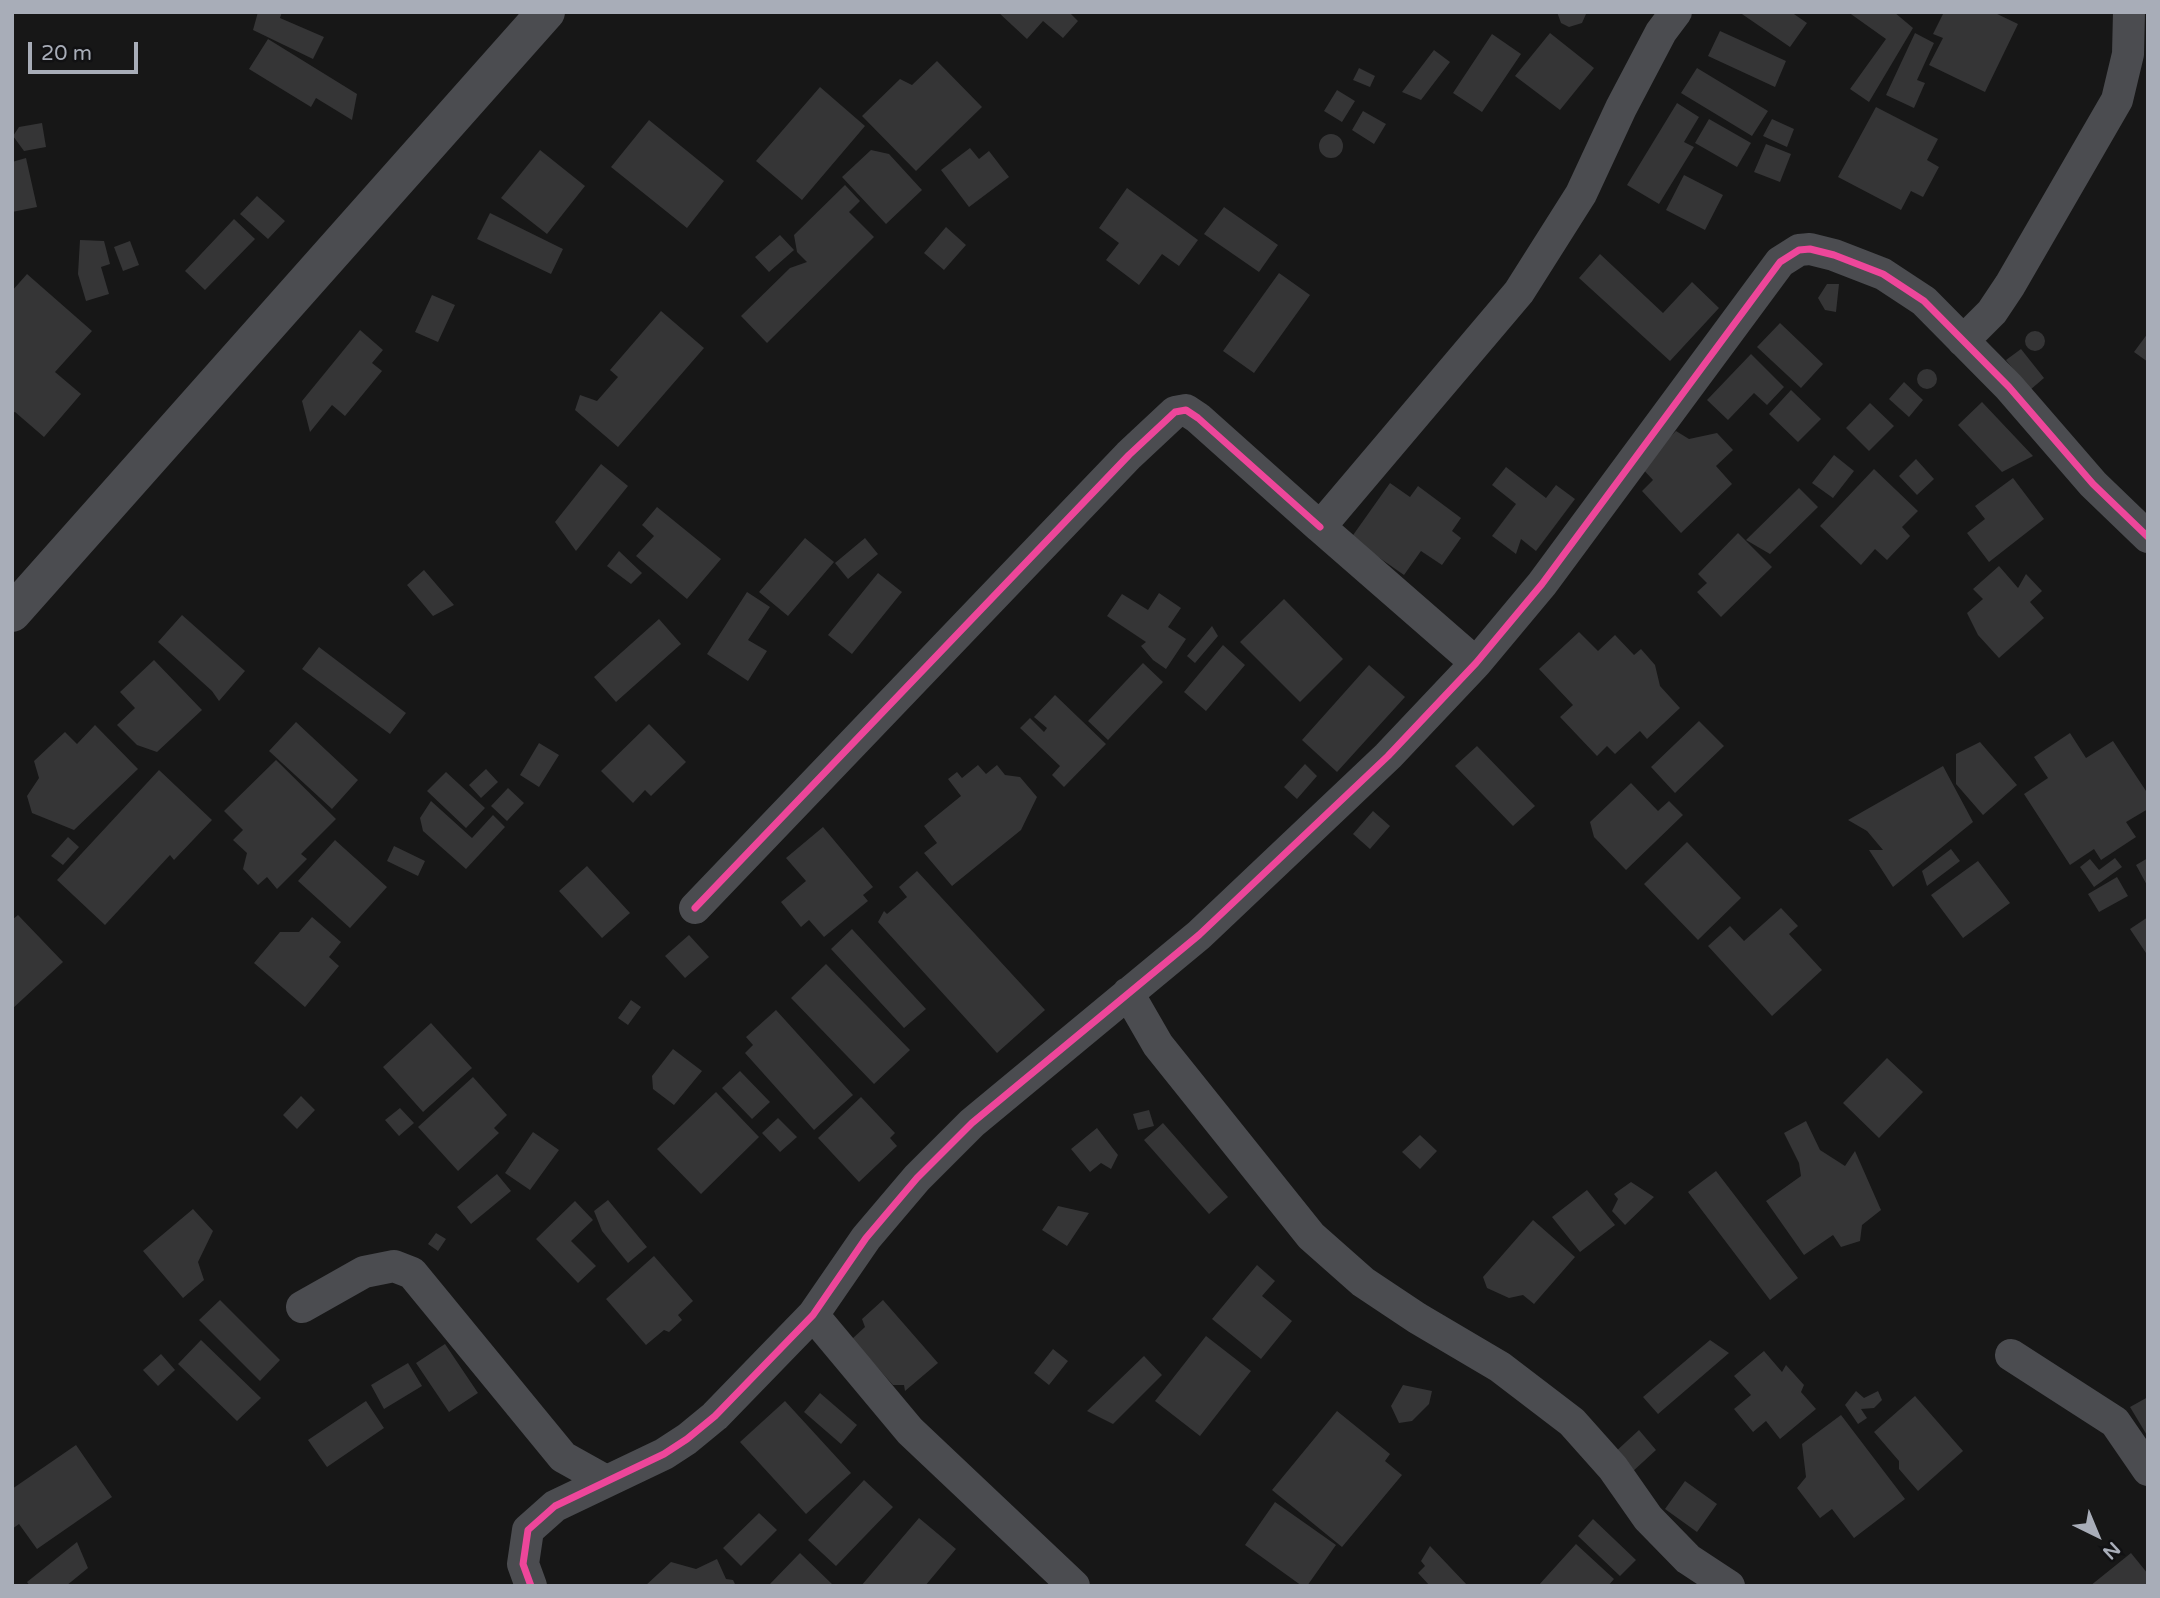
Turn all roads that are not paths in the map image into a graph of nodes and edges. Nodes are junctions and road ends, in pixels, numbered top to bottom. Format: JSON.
{"nodes":[{"id":1,"x":546,"y":12,"type":"edge"},
{"id":2,"x":1676,"y":12,"type":"edge"},
{"id":3,"x":2129,"y":12,"type":"edge"},
{"id":4,"x":1963,"y":341,"type":"junction"},
{"id":5,"x":1320,"y":527,"type":"junction"},
{"id":6,"x":2148,"y":537,"type":"edge"},
{"id":7,"x":12,"y":612,"type":"edge"},
{"id":8,"x":1476,"y":663,"type":"junction"},
{"id":9,"x":695,"y":908,"type":"dead end"},
{"id":10,"x":1128,"y":993,"type":"junction"},
{"id":11,"x":302,"y":1307,"type":"dead end"},
{"id":12,"x":813,"y":1315,"type":"junction"},
{"id":13,"x":2011,"y":1355,"type":"dead end"},
{"id":14,"x":563,"y":1457,"type":"junction"},
{"id":15,"x":2148,"y":1470,"type":"edge"},
{"id":16,"x":606,"y":1480,"type":"junction"},
{"id":17,"x":555,"y":1506,"type":"junction"},
{"id":18,"x":531,"y":1586,"type":"edge"},
{"id":19,"x":1074,"y":1586,"type":"edge"},
{"id":20,"x":1729,"y":1586,"type":"edge"}],
"edges":[{"from":1,"to":7,"type":"street"},
{"from":2,"to":5,"type":"street"},
{"from":3,"to":4,"type":"street"},
{"from":4,"to":6,"type":"street"},
{"from":4,"to":8,"type":"street"},
{"from":5,"to":8,"type":"street"},
{"from":5,"to":9,"type":"street"},
{"from":8,"to":10,"type":"street"},
{"from":10,"to":12,"type":"street"},
{"from":10,"to":20,"type":"street"},
{"from":11,"to":14,"type":"street"},
{"from":12,"to":16,"type":"street"},
{"from":12,"to":19,"type":"street"},
{"from":13,"to":15,"type":"street"},
{"from":14,"to":16,"type":"street"},
{"from":14,"to":17,"type":"street"},
{"from":16,"to":17,"type":"street"},
{"from":17,"to":18,"type":"street"}]}
